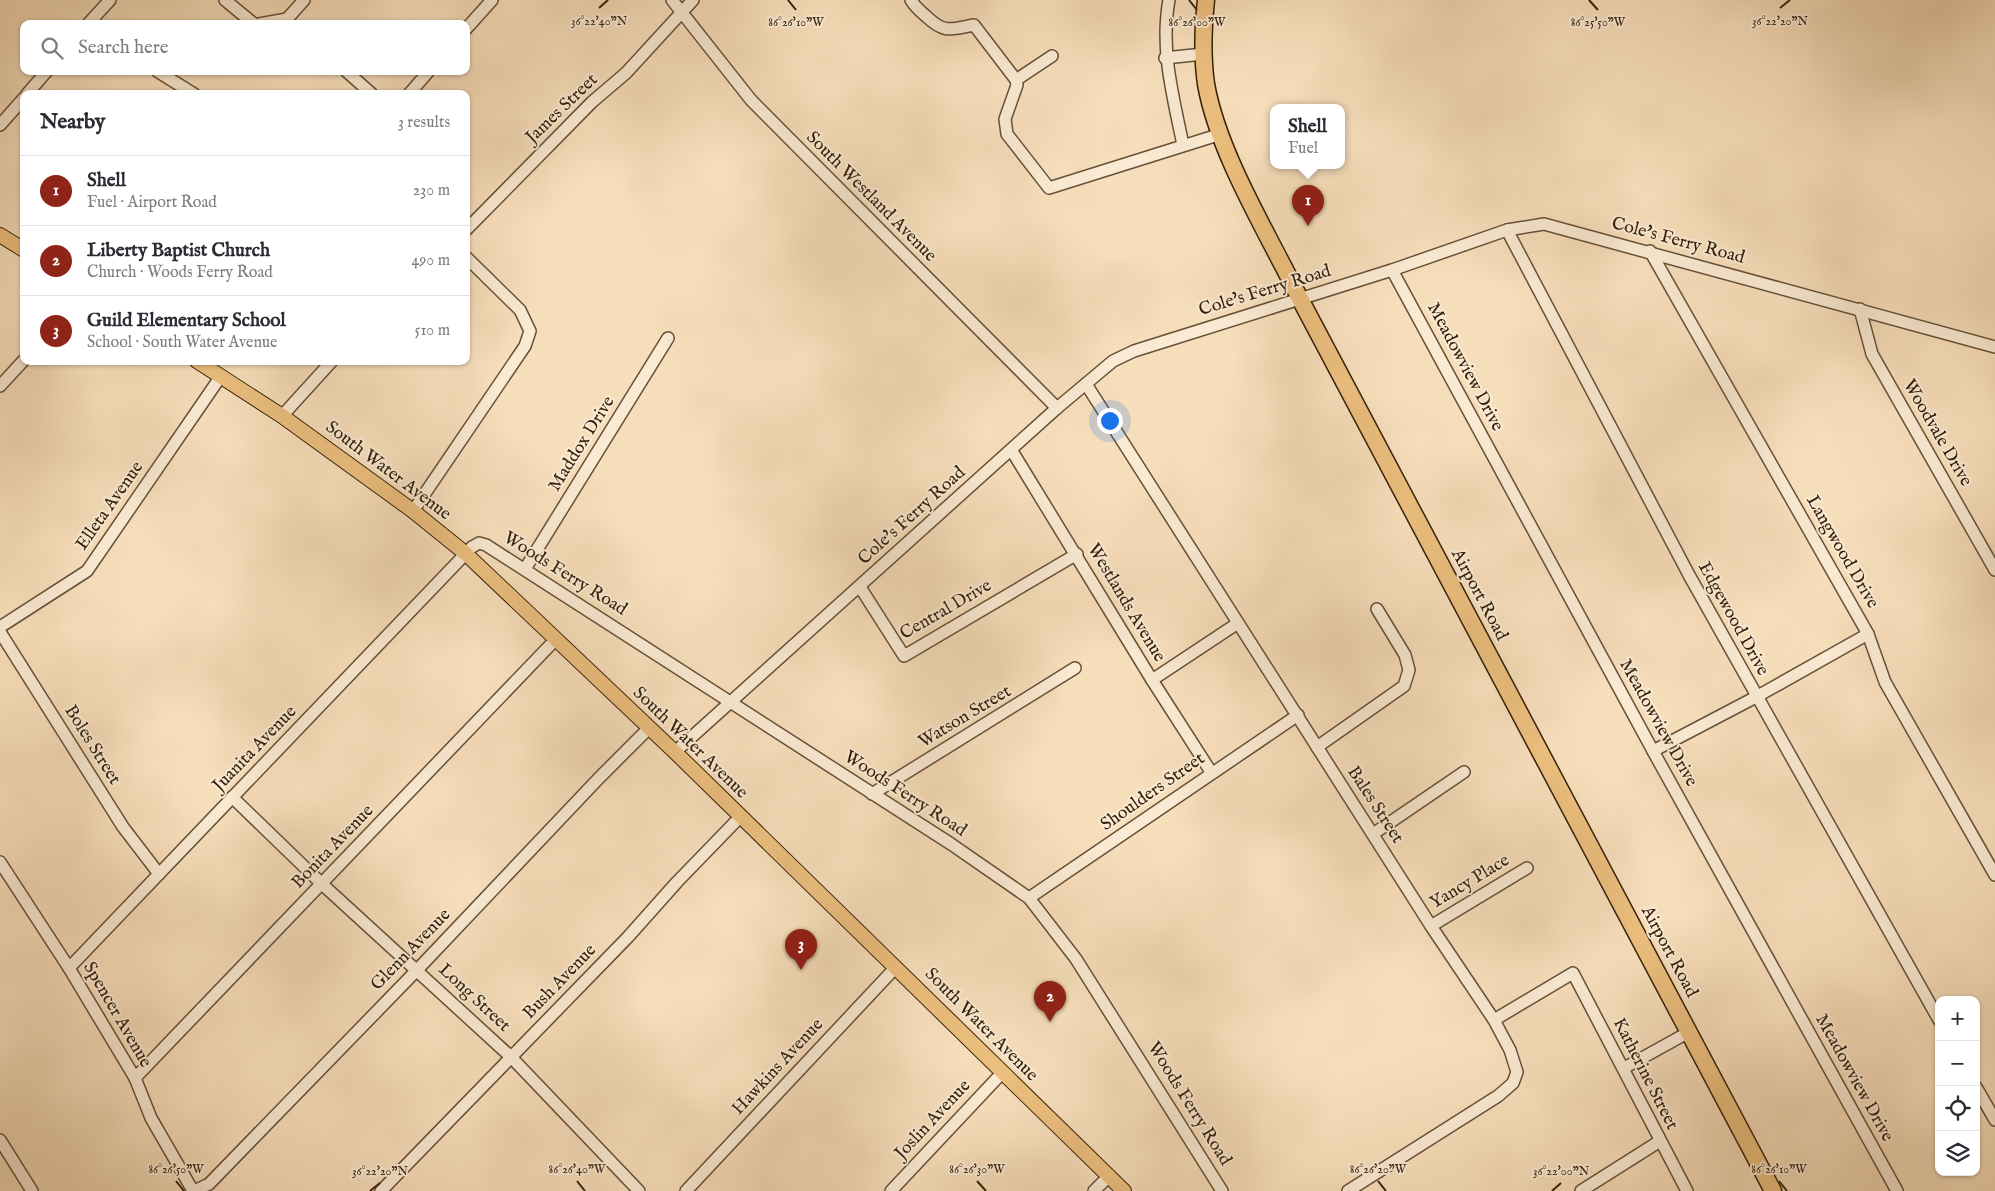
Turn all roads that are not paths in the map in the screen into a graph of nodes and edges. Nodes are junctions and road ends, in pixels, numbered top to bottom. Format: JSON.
{"nodes":[{"id":1,"x":110,"y":0,"type":"edge"},
{"id":2,"x":225,"y":0,"type":"edge"},
{"id":3,"x":304,"y":0,"type":"edge"},
{"id":4,"x":492,"y":0,"type":"edge"},
{"id":5,"x":672,"y":0,"type":"edge"},
{"id":6,"x":693,"y":0,"type":"edge"},
{"id":7,"x":911,"y":0,"type":"edge"},
{"id":8,"x":1169,"y":0,"type":"edge"},
{"id":9,"x":1206,"y":0,"type":"edge"},
{"id":10,"x":682,"y":14,"type":"junction"},
{"id":11,"x":92,"y":20,"type":"edge"},
{"id":12,"x":249,"y":20,"type":"edge"},
{"id":13,"x":291,"y":20,"type":"edge"},
{"id":14,"x":470,"y":25,"type":"edge"},
{"id":15,"x":1203,"y":54,"type":"junction"},
{"id":16,"x":1052,"y":56,"type":"dead end"},
{"id":17,"x":1165,"y":58,"type":"junction"},
{"id":18,"x":43,"y":75,"type":"edge"},
{"id":19,"x":163,"y":75,"type":"edge"},
{"id":20,"x":351,"y":75,"type":"edge"},
{"id":21,"x":426,"y":75,"type":"edge"},
{"id":22,"x":1016,"y":80,"type":"junction"},
{"id":23,"x":30,"y":90,"type":"edge"},
{"id":24,"x":188,"y":90,"type":"edge"},
{"id":25,"x":367,"y":90,"type":"edge"},
{"id":26,"x":412,"y":90,"type":"edge"},
{"id":27,"x":20,"y":102,"type":"edge"},
{"id":28,"x":0,"y":125,"type":"edge"},
{"id":29,"x":1221,"y":134,"type":"junction"},
{"id":30,"x":1183,"y":145,"type":"junction"},
{"id":31,"x":470,"y":226,"type":"edge"},
{"id":32,"x":1507,"y":230,"type":"junction"},
{"id":33,"x":0,"y":235,"type":"edge"},
{"id":34,"x":20,"y":248,"type":"edge"},
{"id":35,"x":1650,"y":251,"type":"junction"},
{"id":36,"x":470,"y":261,"type":"edge"},
{"id":37,"x":1392,"y":270,"type":"junction"},
{"id":38,"x":1300,"y":297,"type":"junction"},
{"id":39,"x":1860,"y":309,"type":"junction"},
{"id":40,"x":668,"y":338,"type":"dead end"},
{"id":41,"x":1995,"y":347,"type":"edge"},
{"id":42,"x":20,"y":364,"type":"edge"},
{"id":43,"x":203,"y":365,"type":"edge"},
{"id":44,"x":328,"y":365,"type":"edge"},
{"id":45,"x":221,"y":376,"type":"junction"},
{"id":46,"x":1086,"y":384,"type":"junction"},
{"id":47,"x":0,"y":386,"type":"edge"},
{"id":48,"x":1057,"y":408,"type":"junction"},
{"id":49,"x":282,"y":416,"type":"junction"},
{"id":50,"x":1012,"y":451,"type":"junction"},
{"id":51,"x":414,"y":511,"type":"junction"},
{"id":52,"x":465,"y":554,"type":"junction"},
{"id":53,"x":1077,"y":554,"type":"junction"},
{"id":54,"x":525,"y":569,"type":"junction"},
{"id":55,"x":1995,"y":570,"type":"edge"},
{"id":56,"x":860,"y":587,"type":"junction"},
{"id":57,"x":1376,"y":608,"type":"dead end"},
{"id":58,"x":1238,"y":623,"type":"junction"},
{"id":59,"x":0,"y":626,"type":"edge"},
{"id":60,"x":0,"y":632,"type":"edge"},
{"id":61,"x":1868,"y":634,"type":"junction"},
{"id":62,"x":556,"y":639,"type":"junction"},
{"id":63,"x":1075,"y":668,"type":"dead end"},
{"id":64,"x":1152,"y":680,"type":"junction"},
{"id":65,"x":1756,"y":697,"type":"junction"},
{"id":66,"x":732,"y":702,"type":"junction"},
{"id":67,"x":1298,"y":715,"type":"junction"},
{"id":68,"x":649,"y":728,"type":"junction"},
{"id":69,"x":1316,"y":747,"type":"junction"},
{"id":70,"x":1653,"y":751,"type":"junction"},
{"id":71,"x":675,"y":752,"type":"junction"},
{"id":72,"x":1211,"y":772,"type":"junction"},
{"id":73,"x":1464,"y":772,"type":"dead end"},
{"id":74,"x":872,"y":794,"type":"junction"},
{"id":75,"x":232,"y":797,"type":"junction"},
{"id":76,"x":740,"y":817,"type":"junction"},
{"id":77,"x":1372,"y":834,"type":"junction"},
{"id":78,"x":0,"y":862,"type":"edge"},
{"id":79,"x":1527,"y":868,"type":"dead end"},
{"id":80,"x":159,"y":874,"type":"junction"},
{"id":81,"x":1995,"y":875,"type":"edge"},
{"id":82,"x":322,"y":884,"type":"junction"},
{"id":83,"x":1029,"y":898,"type":"junction"},
{"id":84,"x":1431,"y":926,"type":"junction"},
{"id":85,"x":896,"y":967,"type":"junction"},
{"id":86,"x":69,"y":968,"type":"junction"},
{"id":87,"x":418,"y":969,"type":"junction"},
{"id":88,"x":1935,"y":1013,"type":"edge"},
{"id":89,"x":1494,"y":1020,"type":"junction"},
{"id":90,"x":1689,"y":1032,"type":"junction"},
{"id":91,"x":511,"y":1057,"type":"junction"},
{"id":92,"x":1624,"y":1068,"type":"junction"},
{"id":93,"x":1002,"y":1074,"type":"junction"},
{"id":94,"x":135,"y":1078,"type":"junction"},
{"id":95,"x":1980,"y":1094,"type":"edge"},
{"id":96,"x":1995,"y":1120,"type":"edge"},
{"id":97,"x":0,"y":1140,"type":"edge"},
{"id":98,"x":1660,"y":1142,"type":"junction"},
{"id":99,"x":1108,"y":1177,"type":"junction"},
{"id":100,"x":388,"y":1189,"type":"edge"},
{"id":101,"x":32,"y":1191,"type":"edge"},
{"id":102,"x":194,"y":1191,"type":"edge"},
{"id":103,"x":639,"y":1191,"type":"edge"},
{"id":104,"x":686,"y":1191,"type":"edge"},
{"id":105,"x":891,"y":1191,"type":"edge"},
{"id":106,"x":1094,"y":1191,"type":"edge"},
{"id":107,"x":1124,"y":1191,"type":"edge"},
{"id":108,"x":1222,"y":1191,"type":"edge"},
{"id":109,"x":1348,"y":1191,"type":"edge"},
{"id":110,"x":1581,"y":1191,"type":"edge"},
{"id":111,"x":1687,"y":1191,"type":"edge"},
{"id":112,"x":1773,"y":1191,"type":"edge"},
{"id":113,"x":1897,"y":1191,"type":"edge"}],
"edges":[{"from":1,"to":11,"type":"street"},
{"from":2,"to":12,"type":"street"},
{"from":3,"to":13,"type":"street"},
{"from":4,"to":14,"type":"street"},
{"from":5,"to":10,"type":"street","name":"South Westland Avenue"},
{"from":6,"to":10,"type":"street","name":"James Street"},
{"from":7,"to":22,"type":"street"},
{"from":8,"to":17,"type":"street"},
{"from":9,"to":15,"type":"highway","name":"Airport Road"},
{"from":10,"to":31,"type":"street","name":"James Street"},
{"from":10,"to":48,"type":"street","name":"South Westland Avenue"},
{"from":15,"to":17,"type":"street"},
{"from":15,"to":29,"type":"highway","name":"Airport Road"},
{"from":16,"to":22,"type":"street"},
{"from":17,"to":30,"type":"street"},
{"from":18,"to":23,"type":"street"},
{"from":19,"to":24,"type":"street"},
{"from":20,"to":25,"type":"street"},
{"from":21,"to":26,"type":"street"},
{"from":22,"to":30,"type":"street"},
{"from":27,"to":28,"type":"street"},
{"from":29,"to":30,"type":"street"},
{"from":29,"to":38,"type":"highway","name":"Airport Road"},
{"from":32,"to":35,"type":"street","name":"Cole's Ferry Road"},
{"from":32,"to":37,"type":"street","name":"Cole's Ferry Road"},
{"from":32,"to":65,"type":"street","name":"Edgewood Drive"},
{"from":33,"to":34,"type":"main road"},
{"from":35,"to":39,"type":"street","name":"Cole's Ferry Road"},
{"from":35,"to":61,"type":"street","name":"Langwood Drive"},
{"from":36,"to":51,"type":"street"},
{"from":37,"to":38,"type":"street","name":"Cole's Ferry Road"},
{"from":37,"to":70,"type":"street","name":"Meadowview Drive"},
{"from":38,"to":46,"type":"street","name":"Cole's Ferry Road"},
{"from":38,"to":90,"type":"highway","name":"Airport Road"},
{"from":39,"to":41,"type":"street","name":"Cole's Ferry Road"},
{"from":39,"to":55,"type":"street","name":"Woodvale Drive"},
{"from":40,"to":54,"type":"street","name":"Maddox Drive"},
{"from":42,"to":47,"type":"street"},
{"from":43,"to":45,"type":"main road","name":"South Water Avenue"},
{"from":44,"to":49,"type":"street"},
{"from":45,"to":49,"type":"main road","name":"South Water Avenue"},
{"from":45,"to":59,"type":"street","name":"Elleta Avenue"},
{"from":46,"to":48,"type":"street","name":"Cole's Ferry Road"},
{"from":46,"to":58,"type":"street","name":"Bales Street"},
{"from":48,"to":50,"type":"street","name":"Cole's Ferry Road"},
{"from":49,"to":51,"type":"main road","name":"South Water Avenue"},
{"from":50,"to":53,"type":"street","name":"Westlands Avenue"},
{"from":50,"to":56,"type":"street","name":"Cole's Ferry Road"},
{"from":51,"to":52,"type":"main road","name":"South Water Avenue"},
{"from":52,"to":54,"type":"street","name":"Woods Ferry Road"},
{"from":52,"to":62,"type":"main road","name":"South Water Avenue"},
{"from":52,"to":75,"type":"street","name":"Juanita Avenue"},
{"from":53,"to":56,"type":"street","name":"Central Drive"},
{"from":53,"to":64,"type":"street","name":"Westlands Avenue"},
{"from":54,"to":66,"type":"street","name":"Woods Ferry Road"},
{"from":56,"to":66,"type":"street","name":"Cole's Ferry Road"},
{"from":57,"to":69,"type":"street"},
{"from":58,"to":64,"type":"street"},
{"from":58,"to":67,"type":"street","name":"Bales Street"},
{"from":60,"to":80,"type":"street","name":"Boles Street"},
{"from":61,"to":65,"type":"street"},
{"from":61,"to":81,"type":"street","name":"Langwood Drive"},
{"from":62,"to":68,"type":"main road","name":"South Water Avenue"},
{"from":62,"to":82,"type":"street","name":"Bonita Avenue"},
{"from":63,"to":74,"type":"street","name":"Watson Street"},
{"from":64,"to":72,"type":"street","name":"Westlands Avenue"},
{"from":65,"to":70,"type":"street"},
{"from":65,"to":88,"type":"street","name":"Edgewood Drive"},
{"from":66,"to":71,"type":"street","name":"Cole's Ferry Road"},
{"from":66,"to":74,"type":"street","name":"Woods Ferry Road"},
{"from":67,"to":69,"type":"street","name":"Bales Street"},
{"from":67,"to":72,"type":"street","name":"Shoulders Street"},
{"from":68,"to":71,"type":"main road","name":"South Water Avenue"},
{"from":68,"to":87,"type":"street","name":"Glenn Avenue"},
{"from":69,"to":77,"type":"street","name":"Bales Street"},
{"from":70,"to":113,"type":"street","name":"Meadowview Drive"},
{"from":71,"to":76,"type":"main road","name":"South Water Avenue"},
{"from":72,"to":83,"type":"street","name":"Shoulders Street"},
{"from":73,"to":77,"type":"street"},
{"from":74,"to":83,"type":"street","name":"Woods Ferry Road"},
{"from":75,"to":80,"type":"street","name":"Juanita Avenue"},
{"from":75,"to":82,"type":"street","name":"Long Street"},
{"from":76,"to":85,"type":"main road","name":"South Water Avenue"},
{"from":76,"to":91,"type":"street","name":"Bush Avenue"},
{"from":77,"to":84,"type":"street","name":"Bales Street"},
{"from":78,"to":86,"type":"street","name":"Spencer Avenue"},
{"from":79,"to":84,"type":"street","name":"Yancy Place"},
{"from":80,"to":86,"type":"street","name":"Juanita Avenue"},
{"from":82,"to":87,"type":"street","name":"Long Street"},
{"from":82,"to":94,"type":"street","name":"Bonita Avenue"},
{"from":83,"to":108,"type":"street","name":"Woods Ferry Road"},
{"from":84,"to":89,"type":"street","name":"Bales Street"},
{"from":85,"to":93,"type":"main road","name":"South Water Avenue"},
{"from":85,"to":104,"type":"street","name":"Hawkins Avenue"},
{"from":86,"to":94,"type":"street","name":"Spencer Avenue"},
{"from":87,"to":91,"type":"street","name":"Long Street"},
{"from":87,"to":102,"type":"street","name":"Glenn Avenue"},
{"from":89,"to":92,"type":"street","name":"Katherine Street"},
{"from":89,"to":109,"type":"street","name":"Bales Street"},
{"from":90,"to":92,"type":"street"},
{"from":90,"to":112,"type":"highway","name":"Airport Road"},
{"from":91,"to":100,"type":"street","name":"Bush Avenue"},
{"from":91,"to":103,"type":"street","name":"Long Street"},
{"from":92,"to":98,"type":"street","name":"Katherine Street"},
{"from":93,"to":99,"type":"main road","name":"South Water Avenue"},
{"from":93,"to":105,"type":"street","name":"Joslin Avenue"},
{"from":94,"to":102,"type":"street","name":"Spencer Avenue"},
{"from":95,"to":96,"type":"street"},
{"from":97,"to":101,"type":"street"},
{"from":98,"to":110,"type":"street"},
{"from":98,"to":111,"type":"street","name":"Katherine Street"},
{"from":99,"to":106,"type":"street"},
{"from":99,"to":107,"type":"main road","name":"South Water Avenue"}]}
